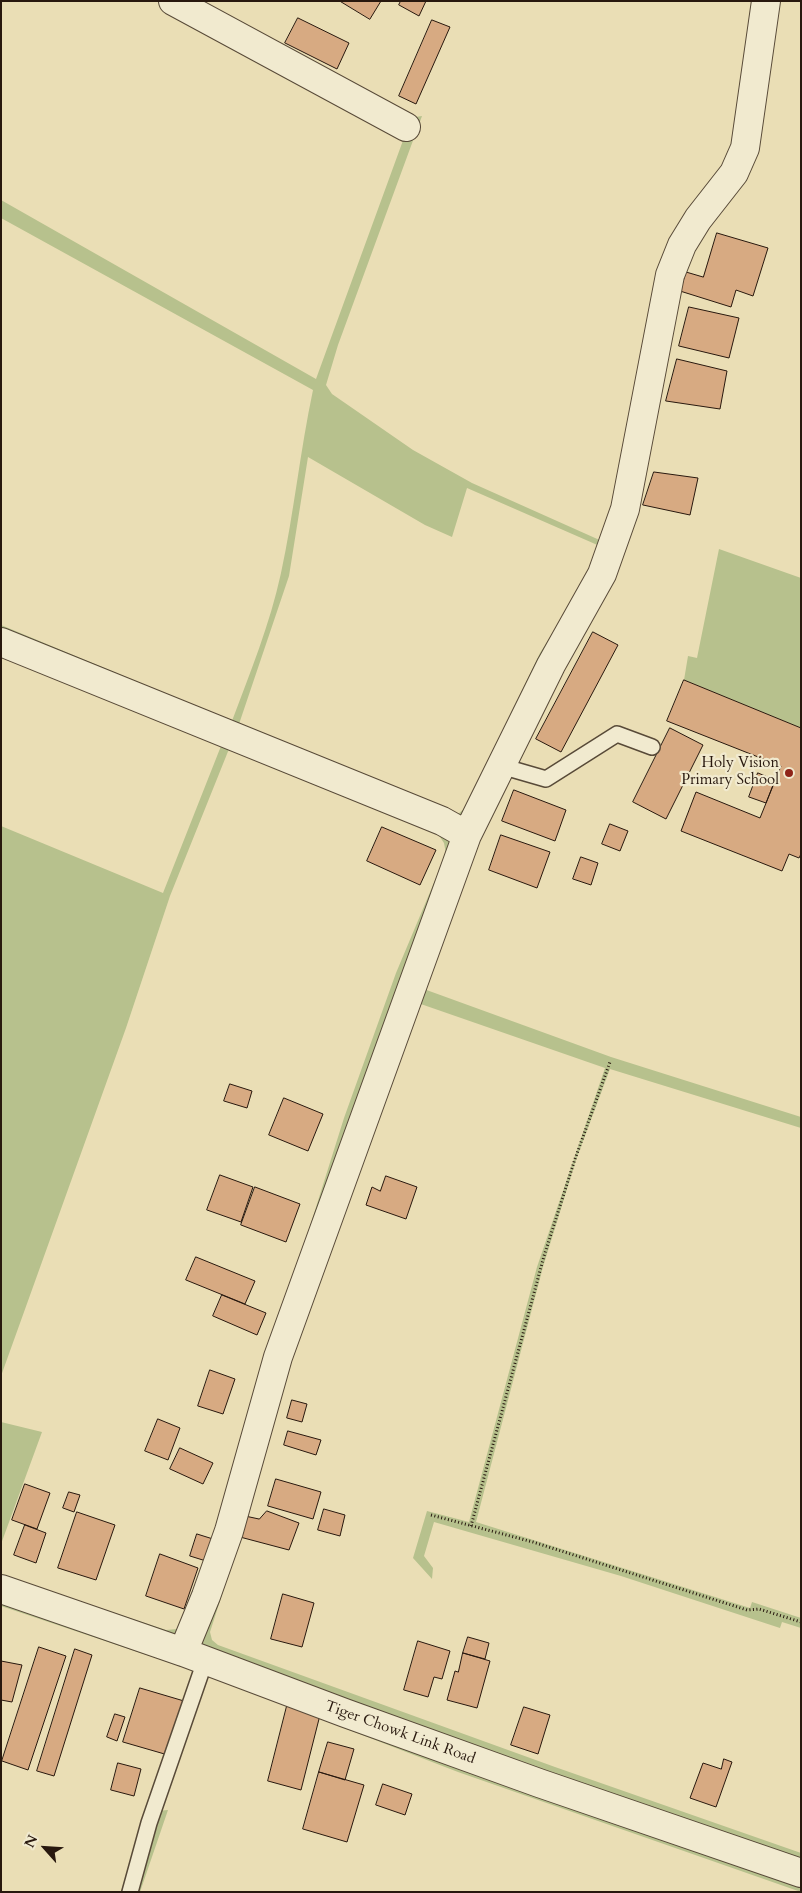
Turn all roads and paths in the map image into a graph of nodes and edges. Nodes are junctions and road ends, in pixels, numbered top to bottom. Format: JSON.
{"nodes":[{"id":1,"x":173,"y":1,"type":"edge"},
{"id":2,"x":766,"y":1,"type":"edge"},
{"id":3,"x":406,"y":127,"type":"dead end"},
{"id":4,"x":1,"y":642,"type":"edge"},
{"id":5,"x":652,"y":747,"type":"dead end"},
{"id":6,"x":501,"y":766,"type":"junction"},
{"id":7,"x":467,"y":835,"type":"junction"},
{"id":8,"x":610,"y":1062,"type":"dead end"},
{"id":9,"x":430,"y":1515,"type":"dead end"},
{"id":10,"x":471,"y":1526,"type":"junction"},
{"id":11,"x":1,"y":1588,"type":"edge"},
{"id":12,"x":801,"y":1622,"type":"edge"},
{"id":13,"x":194,"y":1656,"type":"junction"},
{"id":14,"x":801,"y":1873,"type":"edge"},
{"id":15,"x":130,"y":1892,"type":"edge"}],
"edges":[{"from":1,"to":3,"type":"street"},
{"from":2,"to":6,"type":"street"},
{"from":4,"to":7,"type":"street"},
{"from":5,"to":6,"type":"lane"},
{"from":6,"to":7,"type":"street"},
{"from":7,"to":13,"type":"street"},
{"from":8,"to":10,"type":"path"},
{"from":9,"to":10,"type":"path"},
{"from":10,"to":12,"type":"path"},
{"from":11,"to":13,"type":"street","name":"Tiger Chowk Link Road"},
{"from":13,"to":14,"type":"street","name":"Tiger Chowk Link Road"},
{"from":13,"to":15,"type":"lane"}]}
